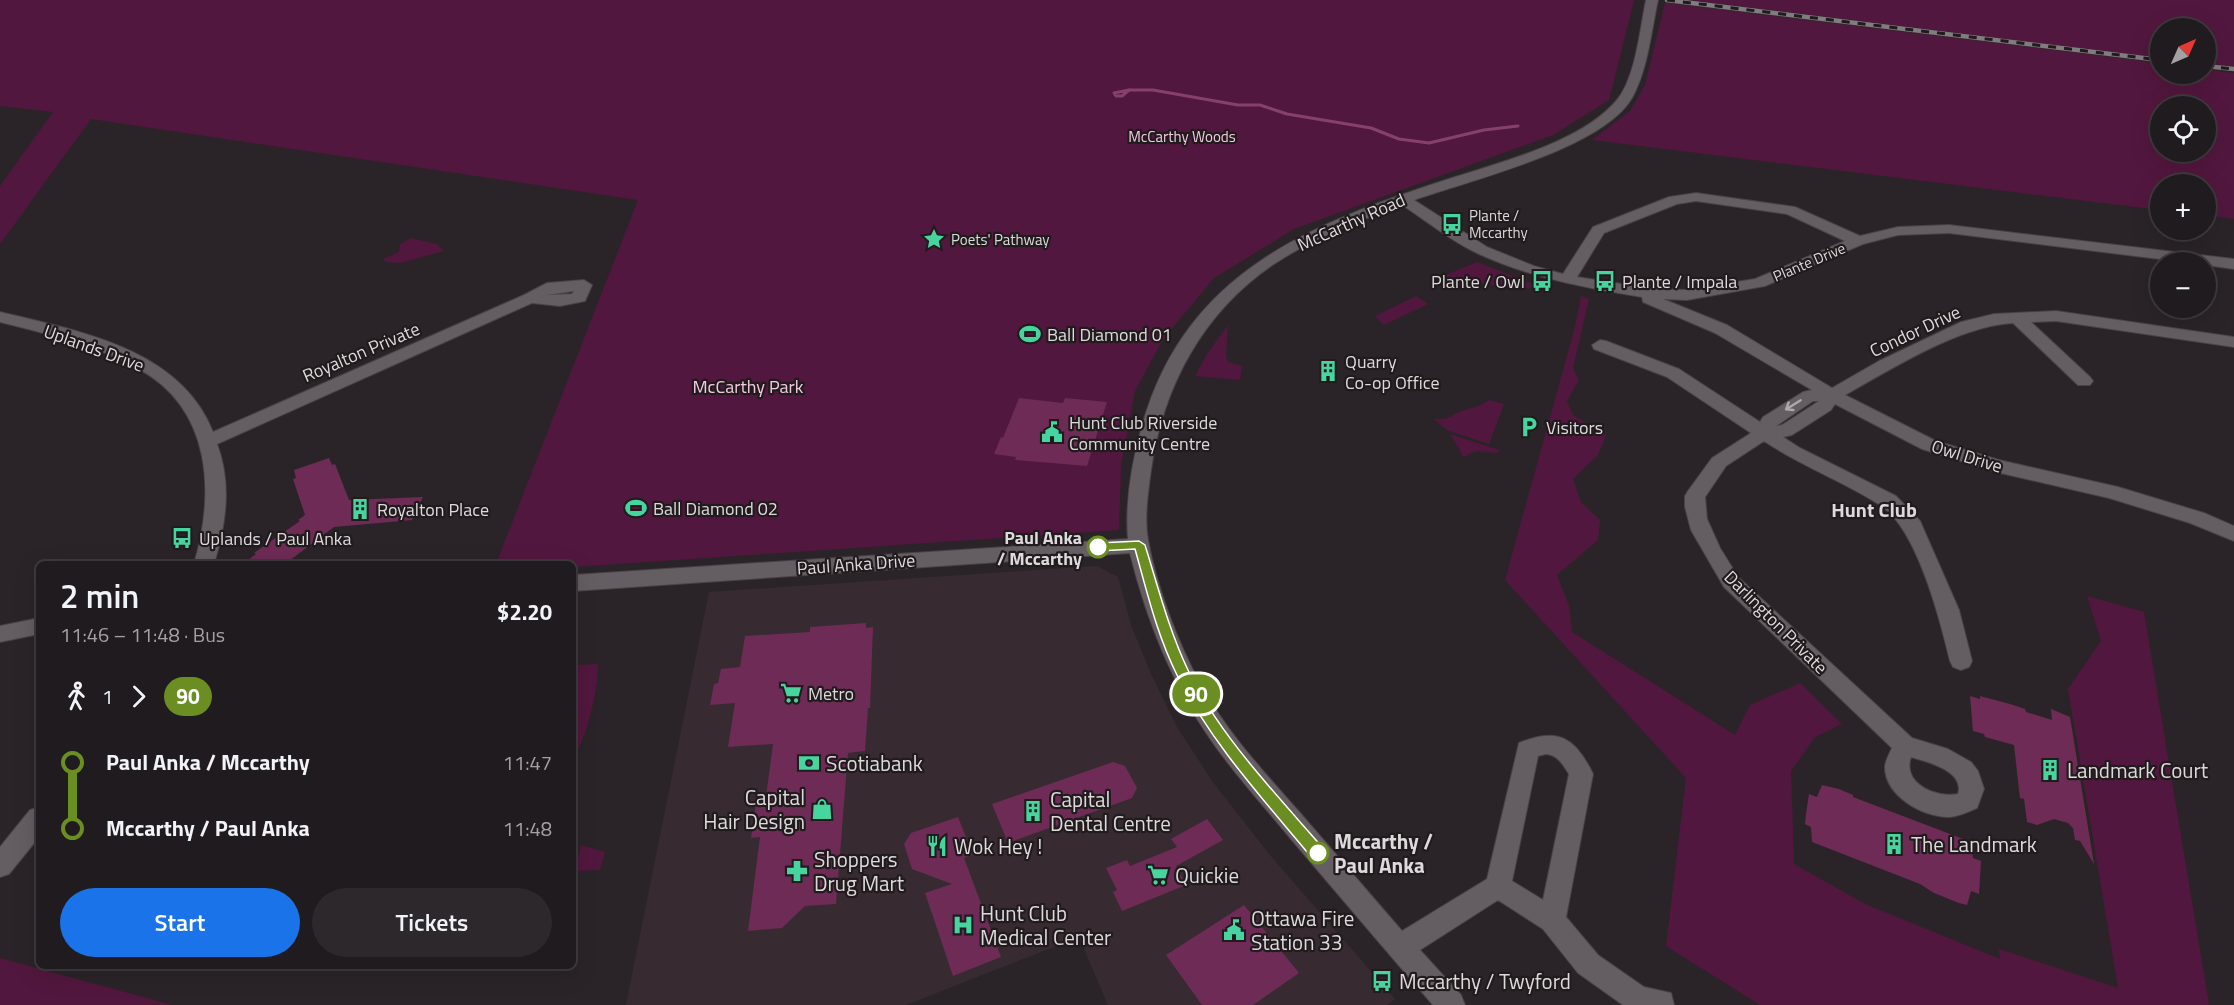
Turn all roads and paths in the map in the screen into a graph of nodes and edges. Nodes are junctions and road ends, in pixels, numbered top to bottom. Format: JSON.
{"nodes":[{"id":1,"x":1652,"y":0,"type":"edge"},
{"id":2,"x":1402,"y":200,"type":"junction"},
{"id":3,"x":1858,"y":241,"type":"junction"},
{"id":4,"x":2234,"y":264,"type":"edge"},
{"id":5,"x":1567,"y":280,"type":"junction"},
{"id":6,"x":1618,"y":290,"type":"junction"},
{"id":7,"x":1687,"y":295,"type":"junction"},
{"id":8,"x":530,"y":298,"type":"dead end"},
{"id":9,"x":0,"y":317,"type":"edge"},
{"id":10,"x":2017,"y":318,"type":"junction"},
{"id":11,"x":1721,"y":329,"type":"junction"},
{"id":12,"x":2234,"y":342,"type":"edge"},
{"id":13,"x":1600,"y":345,"type":"dead end"},
{"id":14,"x":2084,"y":381,"type":"dead end"},
{"id":15,"x":1832,"y":395,"type":"junction"},
{"id":16,"x":1765,"y":432,"type":"junction"},
{"id":17,"x":208,"y":441,"type":"junction"},
{"id":18,"x":2234,"y":534,"type":"edge"},
{"id":19,"x":1139,"y":545,"type":"junction"},
{"id":20,"x":205,"y":561,"type":"edge"},
{"id":21,"x":576,"y":583,"type":"edge"},
{"id":22,"x":36,"y":627,"type":"edge"},
{"id":23,"x":0,"y":634,"type":"edge"},
{"id":24,"x":1961,"y":661,"type":"dead end"},
{"id":25,"x":1905,"y":746,"type":"dead end"},
{"id":26,"x":36,"y":822,"type":"edge"},
{"id":27,"x":0,"y":866,"type":"edge"},
{"id":28,"x":1498,"y":886,"type":"junction"},
{"id":29,"x":1552,"y":920,"type":"junction"},
{"id":30,"x":1400,"y":947,"type":"junction"},
{"id":31,"x":1439,"y":1001,"type":"edge"},
{"id":32,"x":1661,"y":1004,"type":"dead end"}],
"edges":[{"from":1,"to":2,"type":"street","name":"McCarthy Road"},
{"from":2,"to":5,"type":"street","name":"Plante Drive"},
{"from":2,"to":19,"type":"street","name":"McCarthy Road"},
{"from":3,"to":4,"type":"street","name":"Plante Drive"},
{"from":3,"to":5,"type":"street"},
{"from":3,"to":7,"type":"street","name":"Plante Drive"},
{"from":5,"to":6,"type":"street","name":"Plante Drive"},
{"from":6,"to":7,"type":"street","name":"Plante Drive"},
{"from":6,"to":11,"type":"street","name":"Owl Drive"},
{"from":7,"to":11,"type":"street","name":"Owl Drive"},
{"from":8,"to":17,"type":"street","name":"Royalton Private"},
{"from":9,"to":17,"type":"street","name":"Uplands Drive"},
{"from":10,"to":12,"type":"street","name":"Condor Drive"},
{"from":10,"to":14,"type":"street"},
{"from":10,"to":15,"type":"street","name":"Condor Drive"},
{"from":11,"to":15,"type":"street","name":"Owl Drive"},
{"from":13,"to":16,"type":"street"},
{"from":15,"to":16,"type":"street","name":"Darlington Private"},
{"from":15,"to":18,"type":"street","name":"Owl Drive"},
{"from":16,"to":24,"type":"street"},
{"from":16,"to":25,"type":"street","name":"Darlington Private"},
{"from":17,"to":20,"type":"street","name":"Uplands Drive"},
{"from":19,"to":21,"type":"street","name":"Paul Anka Drive"},
{"from":19,"to":30,"type":"street","name":"McCarthy Road"},
{"from":22,"to":23,"type":"street"},
{"from":26,"to":27,"type":"street"},
{"from":28,"to":29,"type":"street"},
{"from":28,"to":29,"type":"street"},
{"from":28,"to":30,"type":"street"},
{"from":29,"to":32,"type":"street"},
{"from":30,"to":31,"type":"street","name":"McCarthy Road"}]}
